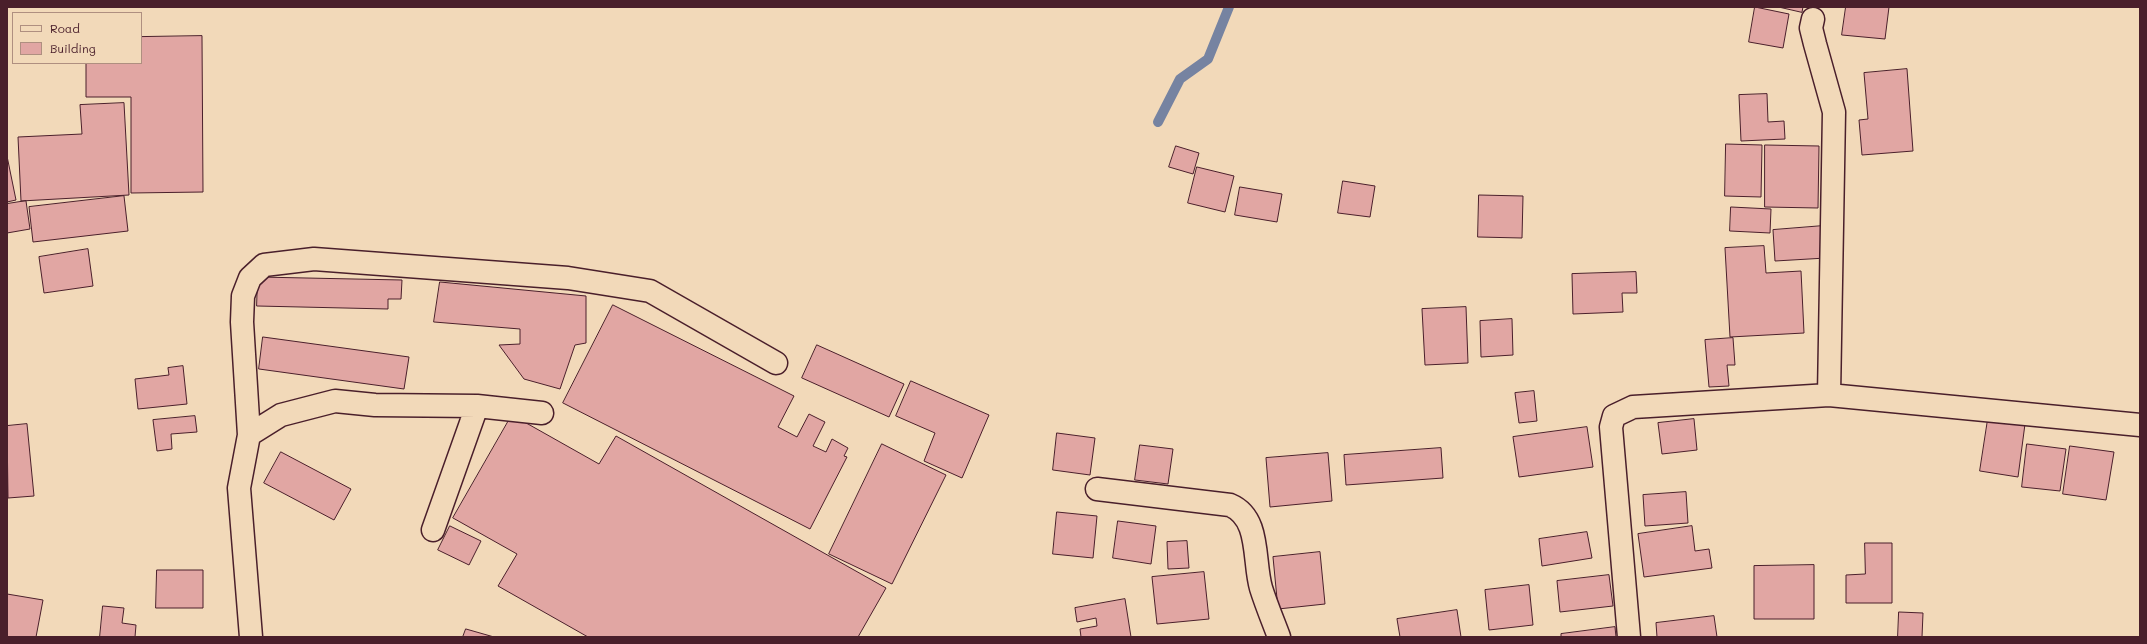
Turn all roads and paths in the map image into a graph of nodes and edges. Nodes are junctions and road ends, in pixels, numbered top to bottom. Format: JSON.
{"nodes":[{"id":1,"x":1813,"y":20,"type":"dead end"},
{"id":2,"x":776,"y":363,"type":"dead end"},
{"id":3,"x":1829,"y":395,"type":"junction"},
{"id":4,"x":477,"y":406,"type":"junction"},
{"id":5,"x":542,"y":413,"type":"dead end"},
{"id":6,"x":2140,"y":424,"type":"edge"},
{"id":7,"x":249,"y":435,"type":"junction"},
{"id":8,"x":1097,"y":489,"type":"dead end"},
{"id":9,"x":434,"y":530,"type":"dead end"},
{"id":10,"x":251,"y":637,"type":"edge"},
{"id":11,"x":1279,"y":637,"type":"edge"},
{"id":12,"x":1628,"y":637,"type":"edge"}],
"edges":[{"from":1,"to":3,"type":"street"},
{"from":2,"to":7,"type":"street"},
{"from":3,"to":6,"type":"street"},
{"from":3,"to":12,"type":"street"},
{"from":4,"to":5,"type":"street"},
{"from":4,"to":7,"type":"street"},
{"from":4,"to":9,"type":"street"},
{"from":7,"to":10,"type":"street"},
{"from":8,"to":11,"type":"street"}]}
